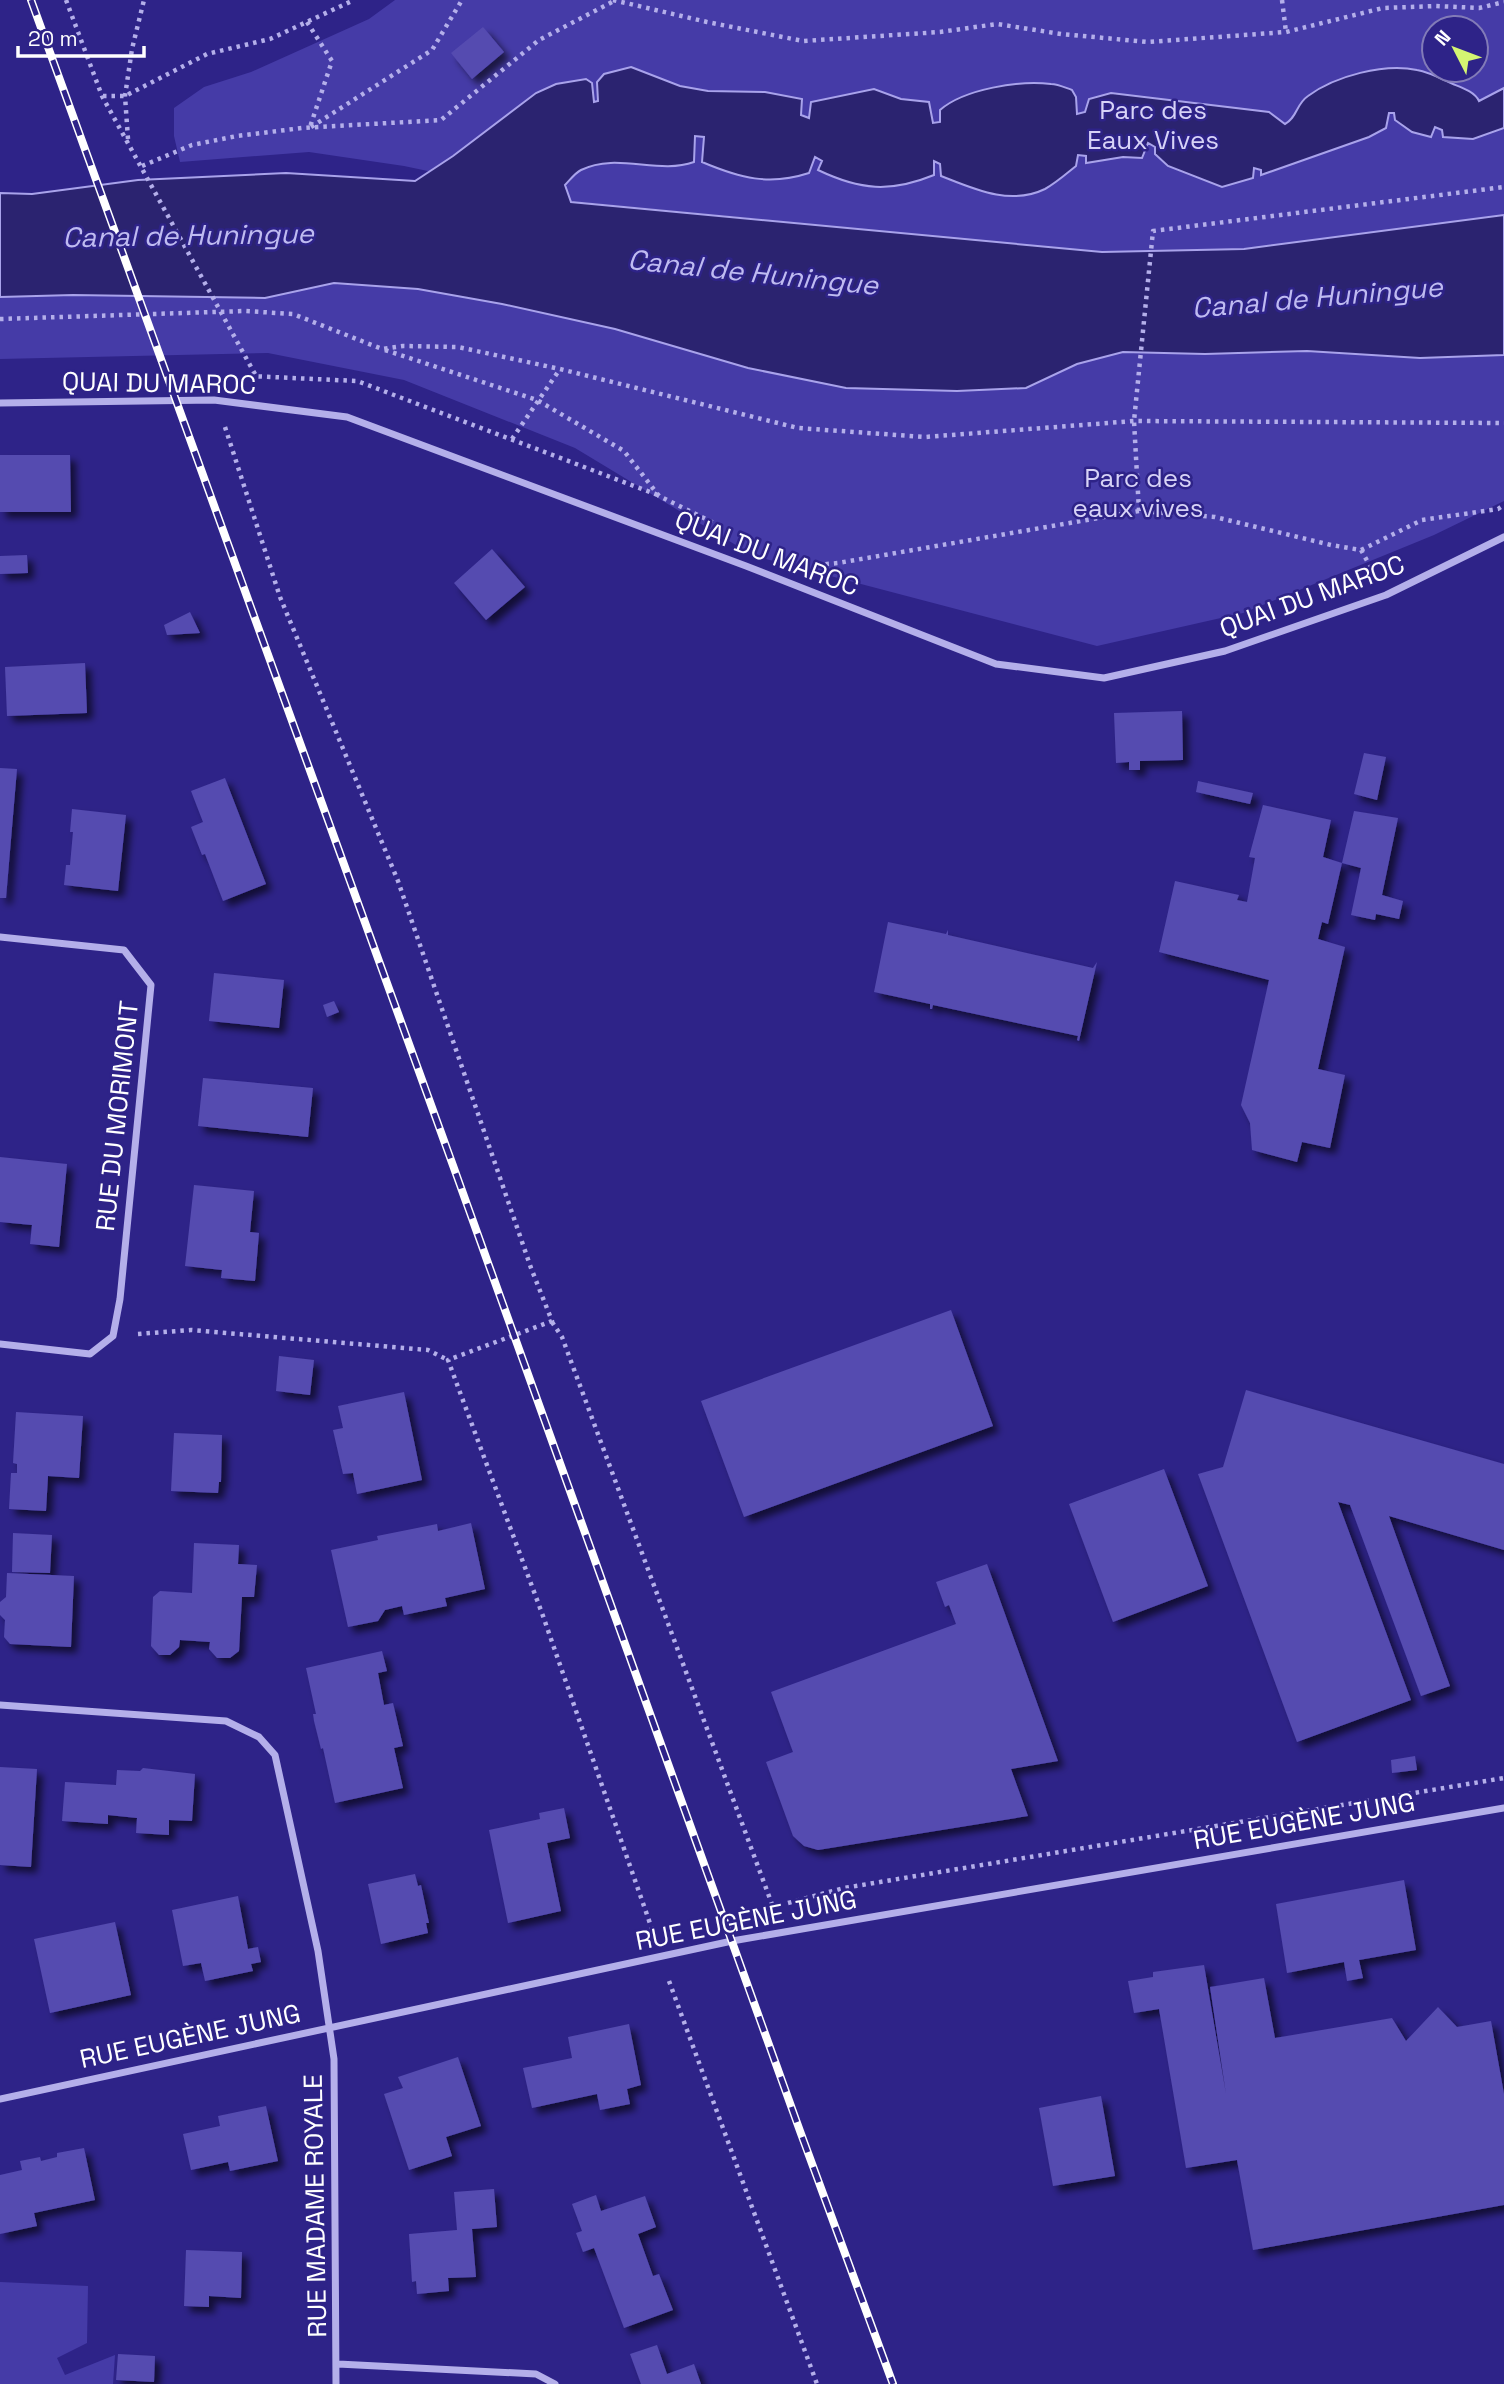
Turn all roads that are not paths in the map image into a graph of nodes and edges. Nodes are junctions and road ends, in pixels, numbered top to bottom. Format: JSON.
{"nodes":[{"id":1,"x":0,"y":403,"type":"edge"},
{"id":2,"x":1504,"y":537,"type":"edge"},
{"id":3,"x":0,"y":937,"type":"edge"},
{"id":4,"x":0,"y":1343,"type":"edge"},
{"id":5,"x":0,"y":1705,"type":"edge"},
{"id":6,"x":1504,"y":1808,"type":"edge"},
{"id":7,"x":331,"y":2027,"type":"junction"},
{"id":8,"x":0,"y":2099,"type":"edge"},
{"id":9,"x":338,"y":2364,"type":"junction"},
{"id":10,"x":336,"y":2384,"type":"edge"},
{"id":11,"x":555,"y":2384,"type":"edge"}],
"edges":[{"from":1,"to":2,"type":"street","name":"QUAI DU MAROC"},
{"from":3,"to":4,"type":"street","name":"RUE DU MORIMONT"},
{"from":5,"to":7,"type":"street","name":"RUE MADAME ROYALE"},
{"from":6,"to":7,"type":"street","name":"RUE EUGÈNE JUNG"},
{"from":7,"to":8,"type":"street","name":"RUE EUGÈNE JUNG"},
{"from":7,"to":9,"type":"street","name":"RUE MADAME ROYALE"},
{"from":9,"to":10,"type":"street","name":"RUE MADAME ROYALE"},
{"from":9,"to":11,"type":"street"}]}
